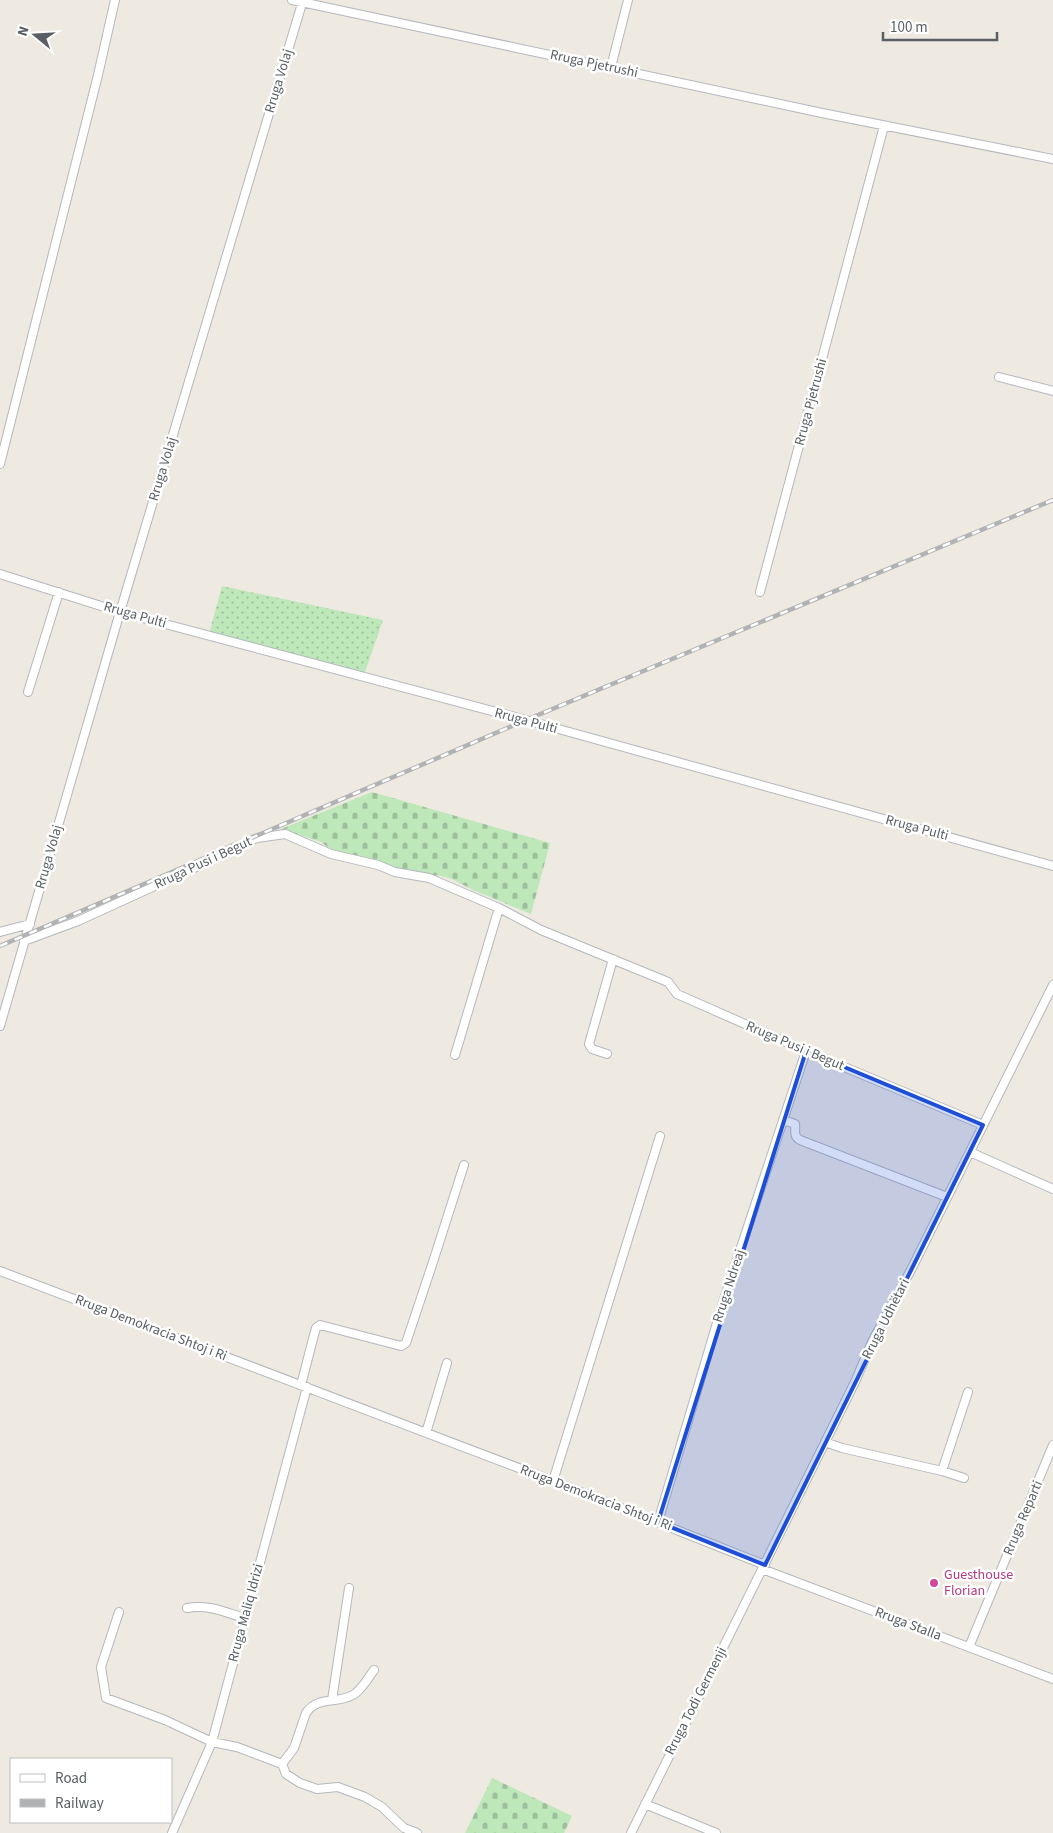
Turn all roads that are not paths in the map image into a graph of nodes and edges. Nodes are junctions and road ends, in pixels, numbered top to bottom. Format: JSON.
{"nodes":[{"id":1,"x":114,"y":0,"type":"edge"},
{"id":2,"x":292,"y":0,"type":"edge"},
{"id":3,"x":628,"y":0,"type":"edge"},
{"id":4,"x":303,"y":1,"type":"edge"},
{"id":5,"x":611,"y":67,"type":"junction"},
{"id":6,"x":884,"y":126,"type":"junction"},
{"id":7,"x":1053,"y":159,"type":"edge"},
{"id":8,"x":999,"y":377,"type":"dead end"},
{"id":9,"x":1053,"y":391,"type":"edge"},
{"id":10,"x":0,"y":464,"type":"edge"},
{"id":11,"x":0,"y":574,"type":"edge"},
{"id":12,"x":59,"y":592,"type":"junction"},
{"id":13,"x":760,"y":592,"type":"dead end"},
{"id":14,"x":120,"y":612,"type":"junction"},
{"id":15,"x":28,"y":692,"type":"dead end"},
{"id":16,"x":1053,"y":866,"type":"edge"},
{"id":17,"x":498,"y":908,"type":"junction"},
{"id":18,"x":30,"y":924,"type":"junction"},
{"id":19,"x":0,"y":932,"type":"edge"},
{"id":20,"x":25,"y":938,"type":"junction"},
{"id":21,"x":613,"y":959,"type":"junction"},
{"id":22,"x":1053,"y":984,"type":"edge"},
{"id":23,"x":0,"y":1026,"type":"edge"},
{"id":24,"x":806,"y":1052,"type":"junction"},
{"id":25,"x":607,"y":1054,"type":"dead end"},
{"id":26,"x":455,"y":1055,"type":"dead end"},
{"id":27,"x":783,"y":1120,"type":"junction"},
{"id":28,"x":983,"y":1125,"type":"junction"},
{"id":29,"x":660,"y":1136,"type":"dead end"},
{"id":30,"x":970,"y":1152,"type":"junction"},
{"id":31,"x":464,"y":1165,"type":"dead end"},
{"id":32,"x":1053,"y":1189,"type":"edge"},
{"id":33,"x":947,"y":1197,"type":"junction"},
{"id":34,"x":0,"y":1271,"type":"edge"},
{"id":35,"x":447,"y":1363,"type":"dead end"},
{"id":36,"x":304,"y":1386,"type":"junction"},
{"id":37,"x":968,"y":1392,"type":"dead end"},
{"id":38,"x":426,"y":1433,"type":"junction"},
{"id":39,"x":825,"y":1442,"type":"junction"},
{"id":40,"x":1053,"y":1445,"type":"edge"},
{"id":41,"x":942,"y":1471,"type":"junction"},
{"id":42,"x":964,"y":1478,"type":"dead end"},
{"id":43,"x":553,"y":1481,"type":"junction"},
{"id":44,"x":658,"y":1522,"type":"junction"},
{"id":45,"x":763,"y":1567,"type":"junction"},
{"id":46,"x":349,"y":1588,"type":"dead end"},
{"id":47,"x":187,"y":1608,"type":"dead end"},
{"id":48,"x":119,"y":1612,"type":"dead end"},
{"id":49,"x":244,"y":1618,"type":"junction"},
{"id":50,"x":969,"y":1647,"type":"junction"},
{"id":51,"x":374,"y":1670,"type":"dead end"},
{"id":52,"x":1053,"y":1679,"type":"edge"},
{"id":53,"x":332,"y":1700,"type":"junction"},
{"id":54,"x":212,"y":1742,"type":"junction"},
{"id":55,"x":282,"y":1764,"type":"junction"},
{"id":56,"x":645,"y":1804,"type":"junction"},
{"id":57,"x":712,"y":1832,"type":"edge"},
{"id":58,"x":172,"y":1833,"type":"edge"},
{"id":59,"x":417,"y":1833,"type":"edge"},
{"id":60,"x":631,"y":1833,"type":"edge"}],
"edges":[{"from":1,"to":10,"type":"street"},
{"from":2,"to":4,"type":"street","name":"Rruga Pjetrushi"},
{"from":3,"to":5,"type":"street"},
{"from":4,"to":5,"type":"street","name":"Rruga Pjetrushi"},
{"from":4,"to":14,"type":"street","name":"Rruga Volaj"},
{"from":5,"to":6,"type":"street","name":"Rruga Pjetrushi"},
{"from":6,"to":7,"type":"street","name":"Rruga Pjetrushi"},
{"from":6,"to":13,"type":"street","name":"Rruga Pjetrushi"},
{"from":8,"to":9,"type":"street"},
{"from":11,"to":12,"type":"street","name":"Rruga Pulti"},
{"from":12,"to":14,"type":"street","name":"Rruga Pulti"},
{"from":12,"to":15,"type":"street"},
{"from":14,"to":16,"type":"street","name":"Rruga Pulti"},
{"from":14,"to":18,"type":"street","name":"Rruga Volaj"},
{"from":17,"to":20,"type":"street","name":"Rruga Pusi i Begut"},
{"from":17,"to":21,"type":"street","name":"Rruga Pusi i Begut"},
{"from":17,"to":26,"type":"street"},
{"from":18,"to":19,"type":"street"},
{"from":18,"to":20,"type":"street","name":"Rruga Volaj"},
{"from":20,"to":23,"type":"street","name":"Rruga Volaj"},
{"from":21,"to":24,"type":"street","name":"Rruga Pusi i Begut"},
{"from":21,"to":25,"type":"street"},
{"from":22,"to":28,"type":"street","name":"Rruga Udhëtari"},
{"from":24,"to":27,"type":"street","name":"Rruga Ndreaj"},
{"from":24,"to":28,"type":"street","name":"Rruga Pusi i Begut"},
{"from":27,"to":33,"type":"street"},
{"from":27,"to":44,"type":"street","name":"Rruga Ndreaj"},
{"from":28,"to":30,"type":"street","name":"Rruga Udhëtari"},
{"from":29,"to":43,"type":"street"},
{"from":30,"to":32,"type":"street"},
{"from":30,"to":33,"type":"street","name":"Rruga Udhëtari"},
{"from":31,"to":36,"type":"street"},
{"from":33,"to":39,"type":"street","name":"Rruga Udhëtari"},
{"from":34,"to":36,"type":"street","name":"Rruga Demokracia Shtoj i Ri"},
{"from":35,"to":38,"type":"street"},
{"from":36,"to":38,"type":"street","name":"Rruga Demokracia Shtoj i Ri"},
{"from":36,"to":49,"type":"street","name":"Rruga Maliq Idrizi"},
{"from":37,"to":41,"type":"street"},
{"from":38,"to":43,"type":"street","name":"Rruga Demokracia Shtoj i Ri"},
{"from":39,"to":41,"type":"street"},
{"from":39,"to":45,"type":"street","name":"Rruga Udhëtari"},
{"from":40,"to":50,"type":"street","name":"Rruga Reparti"},
{"from":41,"to":42,"type":"street"},
{"from":43,"to":44,"type":"street","name":"Rruga Demokracia Shtoj i Ri"},
{"from":44,"to":45,"type":"street","name":"Rruga Demokracia Shtoj i Ri"},
{"from":45,"to":50,"type":"street","name":"Rruga Stalla"},
{"from":45,"to":56,"type":"street","name":"Rruga Todi Germenji"},
{"from":46,"to":53,"type":"street"},
{"from":47,"to":49,"type":"street"},
{"from":48,"to":54,"type":"street"},
{"from":49,"to":54,"type":"street","name":"Rruga Maliq Idrizi"},
{"from":50,"to":52,"type":"street","name":"Rruga Stalla"},
{"from":51,"to":53,"type":"street"},
{"from":53,"to":55,"type":"street"},
{"from":54,"to":55,"type":"street"},
{"from":54,"to":58,"type":"street","name":"Rruga Maliq Idrizi"},
{"from":55,"to":59,"type":"street"},
{"from":56,"to":57,"type":"street"},
{"from":56,"to":60,"type":"street","name":"Rruga Todi Germenji"}]}
